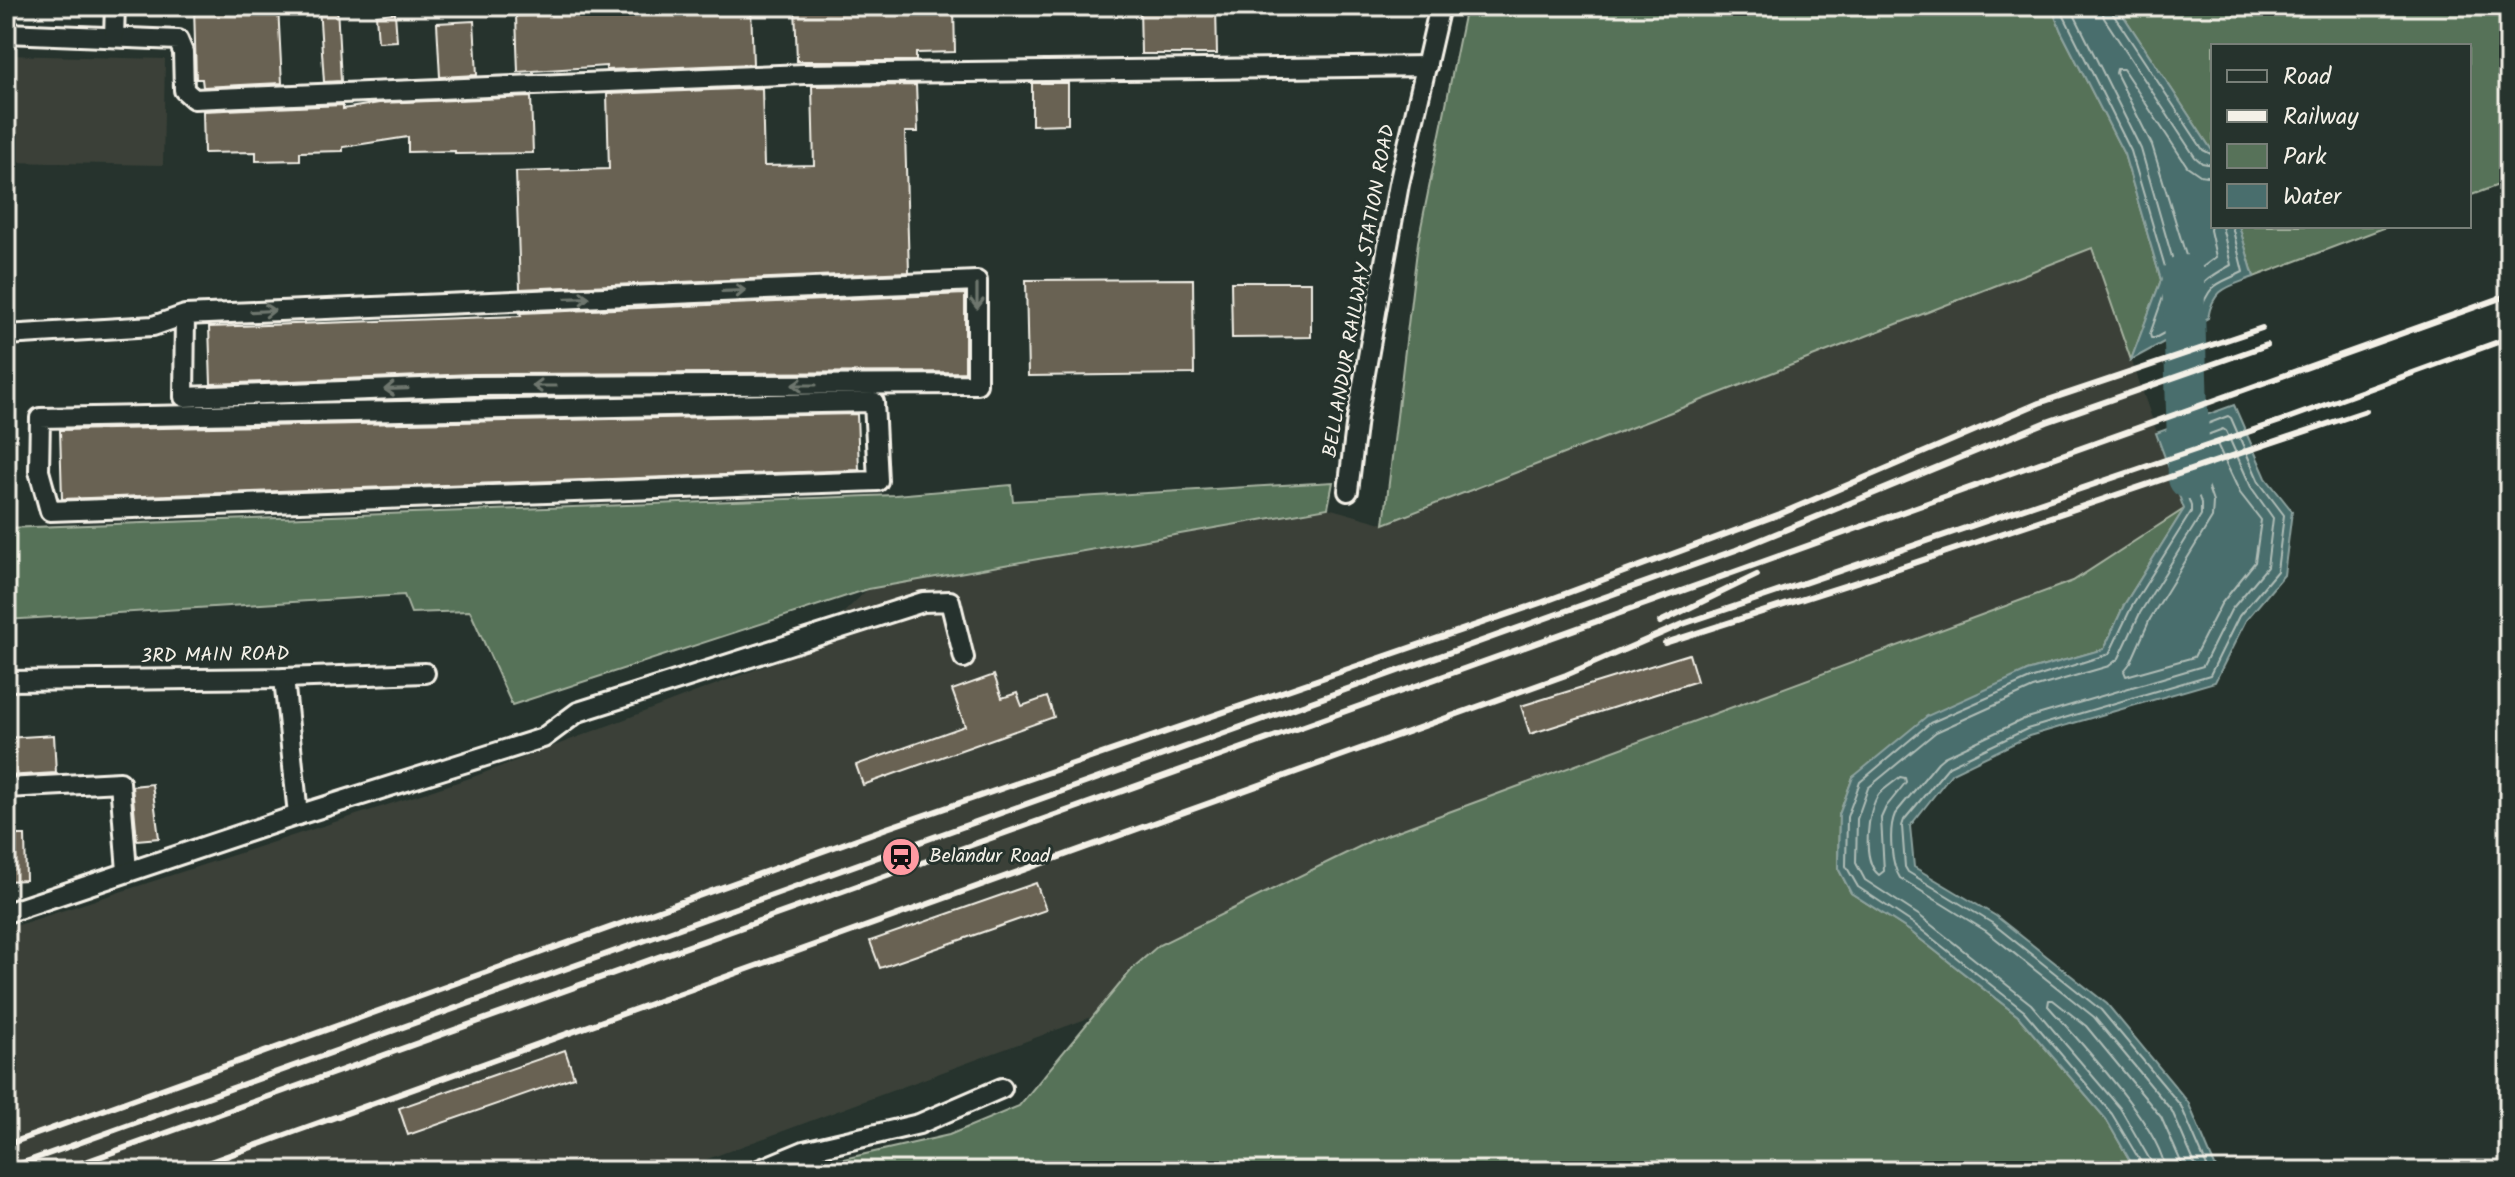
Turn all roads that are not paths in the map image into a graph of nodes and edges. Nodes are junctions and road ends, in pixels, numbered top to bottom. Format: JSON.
{"nodes":[{"id":1,"x":115,"y":6,"type":"edge"},
{"id":2,"x":1440,"y":6,"type":"edge"},
{"id":3,"x":6,"y":33,"type":"edge"},
{"id":4,"x":114,"y":37,"type":"junction"},
{"id":5,"x":1427,"y":66,"type":"junction"},
{"id":6,"x":185,"y":315,"type":"junction"},
{"id":7,"x":6,"y":335,"type":"edge"},
{"id":8,"x":40,"y":418,"type":"joint"},
{"id":9,"x":1348,"y":491,"type":"dead end"},
{"id":10,"x":964,"y":658,"type":"dead end"},
{"id":11,"x":425,"y":673,"type":"dead end"},
{"id":12,"x":284,"y":678,"type":"junction"},
{"id":13,"x":6,"y":681,"type":"edge"},
{"id":14,"x":6,"y":788,"type":"edge"},
{"id":15,"x":298,"y":815,"type":"junction"},
{"id":16,"x":127,"y":871,"type":"junction"},
{"id":17,"x":6,"y":913,"type":"edge"},
{"id":18,"x":1002,"y":1088,"type":"dead end"},
{"id":19,"x":756,"y":1171,"type":"edge"}],
"edges":[{"from":1,"to":4,"type":"street"},
{"from":2,"to":5,"type":"street","name":"BELLANDUR RAILWAY STATION ROAD"},
{"from":3,"to":4,"type":"street"},
{"from":4,"to":5,"type":"street"},
{"from":5,"to":9,"type":"street","name":"BELLANDUR RAILWAY STATION ROAD"},
{"from":6,"to":6,"type":"street","one_way":true},
{"from":6,"to":7,"type":"street"},
{"from":8,"to":8,"type":"street"},
{"from":10,"to":15,"type":"street"},
{"from":11,"to":12,"type":"street","name":"3RD MAIN ROAD"},
{"from":12,"to":13,"type":"street","name":"3RD MAIN ROAD"},
{"from":12,"to":15,"type":"street"},
{"from":14,"to":16,"type":"street"},
{"from":15,"to":16,"type":"street"},
{"from":16,"to":17,"type":"street"},
{"from":18,"to":19,"type":"street"}]}
